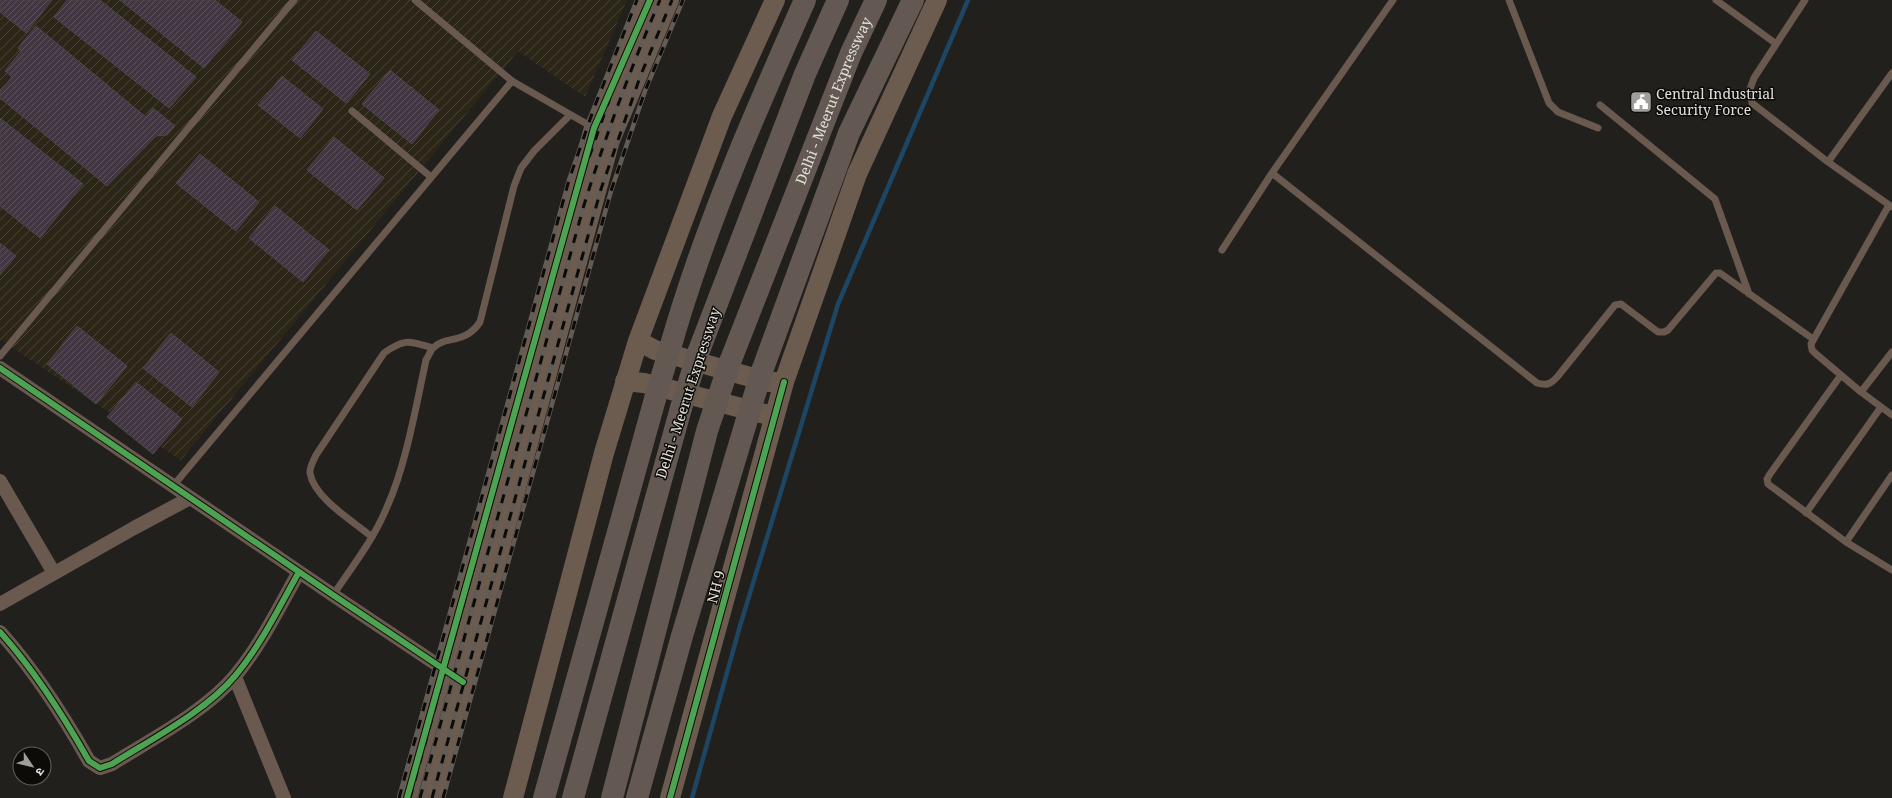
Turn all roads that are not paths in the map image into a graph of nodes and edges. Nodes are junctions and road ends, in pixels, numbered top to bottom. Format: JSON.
{"nodes":[{"id":1,"x":294,"y":0,"type":"edge"},
{"id":2,"x":415,"y":0,"type":"edge"},
{"id":3,"x":650,"y":0,"type":"edge"},
{"id":4,"x":669,"y":0,"type":"edge"},
{"id":5,"x":776,"y":0,"type":"edge"},
{"id":6,"x":805,"y":0,"type":"edge"},
{"id":7,"x":838,"y":0,"type":"edge"},
{"id":8,"x":876,"y":0,"type":"edge"},
{"id":9,"x":913,"y":0,"type":"edge"},
{"id":10,"x":937,"y":0,"type":"edge"},
{"id":11,"x":1392,"y":0,"type":"edge"},
{"id":12,"x":1508,"y":0,"type":"edge"},
{"id":13,"x":1716,"y":0,"type":"edge"},
{"id":14,"x":1805,"y":0,"type":"edge"},
{"id":15,"x":1775,"y":43,"type":"junction"},
{"id":16,"x":1892,"y":73,"type":"edge"},
{"id":17,"x":512,"y":81,"type":"junction"},
{"id":18,"x":1600,"y":105,"type":"dead end"},
{"id":19,"x":352,"y":112,"type":"dead end"},
{"id":20,"x":570,"y":115,"type":"junction"},
{"id":21,"x":1598,"y":128,"type":"dead end"},
{"id":22,"x":602,"y":134,"type":"junction"},
{"id":23,"x":1828,"y":162,"type":"junction"},
{"id":24,"x":1272,"y":173,"type":"junction"},
{"id":25,"x":432,"y":177,"type":"junction"},
{"id":26,"x":1890,"y":206,"type":"edge"},
{"id":27,"x":1222,"y":250,"type":"dead end"},
{"id":28,"x":1749,"y":294,"type":"junction"},
{"id":29,"x":1812,"y":338,"type":"junction"},
{"id":30,"x":638,"y":341,"type":"junction"},
{"id":31,"x":433,"y":348,"type":"junction"},
{"id":32,"x":1892,"y":352,"type":"edge"},
{"id":33,"x":0,"y":356,"type":"edge"},
{"id":34,"x":0,"y":368,"type":"edge"},
{"id":35,"x":1841,"y":375,"type":"junction"},
{"id":36,"x":626,"y":381,"type":"junction"},
{"id":37,"x":784,"y":382,"type":"junction"},
{"id":38,"x":1861,"y":392,"type":"junction"},
{"id":39,"x":1881,"y":407,"type":"junction"},
{"id":40,"x":1892,"y":415,"type":"edge"},
{"id":41,"x":774,"y":418,"type":"junction"},
{"id":42,"x":1892,"y":475,"type":"edge"},
{"id":43,"x":0,"y":481,"type":"edge"},
{"id":44,"x":172,"y":486,"type":"junction"},
{"id":45,"x":190,"y":498,"type":"junction"},
{"id":46,"x":1806,"y":513,"type":"junction"},
{"id":47,"x":372,"y":537,"type":"junction"},
{"id":48,"x":1846,"y":542,"type":"junction"},
{"id":49,"x":1892,"y":570,"type":"edge"},
{"id":50,"x":299,"y":572,"type":"junction"},
{"id":51,"x":54,"y":573,"type":"junction"},
{"id":52,"x":333,"y":596,"type":"junction"},
{"id":53,"x":0,"y":604,"type":"edge"},
{"id":54,"x":0,"y":632,"type":"edge"},
{"id":55,"x":441,"y":669,"type":"junction"},
{"id":56,"x":235,"y":677,"type":"junction"},
{"id":57,"x":463,"y":682,"type":"junction"},
{"id":58,"x":284,"y":798,"type":"edge"},
{"id":59,"x":407,"y":798,"type":"edge"},
{"id":60,"x":432,"y":798,"type":"edge"},
{"id":61,"x":513,"y":798,"type":"edge"},
{"id":62,"x":544,"y":798,"type":"edge"},
{"id":63,"x":573,"y":798,"type":"edge"},
{"id":64,"x":612,"y":798,"type":"edge"},
{"id":65,"x":637,"y":798,"type":"edge"},
{"id":66,"x":670,"y":798,"type":"edge"}],
"edges":[{"from":1,"to":33,"type":"lane"},
{"from":2,"to":17,"type":"lane"},
{"from":3,"to":22,"type":"street"},
{"from":4,"to":22,"type":"street"},
{"from":5,"to":30,"type":"street"},
{"from":6,"to":62,"type":"highway","bridge":true},
{"from":7,"to":63,"type":"highway","name":"Delhi - Meerut Expressway","bridge":true},
{"from":8,"to":64,"type":"highway","name":"Delhi - Meerut Expressway","bridge":true},
{"from":9,"to":65,"type":"highway","bridge":true},
{"from":10,"to":37,"type":"street","name":"NH 9"},
{"from":11,"to":24,"type":"lane"},
{"from":12,"to":21,"type":"lane"},
{"from":13,"to":15,"type":"lane"},
{"from":14,"to":15,"type":"lane"},
{"from":15,"to":23,"type":"lane"},
{"from":16,"to":23,"type":"lane"},
{"from":17,"to":20,"type":"lane"},
{"from":17,"to":25,"type":"lane"},
{"from":18,"to":28,"type":"lane"},
{"from":19,"to":25,"type":"lane"},
{"from":20,"to":22,"type":"lane"},
{"from":20,"to":31,"type":"lane"},
{"from":22,"to":55,"type":"street"},
{"from":22,"to":57,"type":"street"},
{"from":23,"to":26,"type":"lane"},
{"from":24,"to":27,"type":"lane"},
{"from":24,"to":28,"type":"lane"},
{"from":25,"to":44,"type":"lane"},
{"from":26,"to":29,"type":"lane"},
{"from":28,"to":29,"type":"lane"},
{"from":29,"to":35,"type":"lane"},
{"from":30,"to":36,"type":"street"},
{"from":30,"to":37,"type":"street"},
{"from":31,"to":47,"type":"lane"},
{"from":31,"to":47,"type":"lane"},
{"from":32,"to":38,"type":"lane"},
{"from":34,"to":44,"type":"street"},
{"from":35,"to":38,"type":"lane"},
{"from":35,"to":46,"type":"lane"},
{"from":36,"to":41,"type":"street"},
{"from":36,"to":61,"type":"street"},
{"from":37,"to":41,"type":"street","name":"NH 9"},
{"from":38,"to":39,"type":"lane"},
{"from":39,"to":40,"type":"lane"},
{"from":39,"to":46,"type":"lane"},
{"from":41,"to":66,"type":"street","name":"NH 9"},
{"from":42,"to":48,"type":"lane"},
{"from":43,"to":51,"type":"street"},
{"from":44,"to":45,"type":"street"},
{"from":45,"to":50,"type":"street"},
{"from":45,"to":51,"type":"street"},
{"from":46,"to":48,"type":"lane"},
{"from":47,"to":52,"type":"lane"},
{"from":48,"to":49,"type":"lane"},
{"from":50,"to":52,"type":"street"},
{"from":50,"to":56,"type":"street"},
{"from":51,"to":53,"type":"street"},
{"from":52,"to":55,"type":"street"},
{"from":54,"to":56,"type":"street"},
{"from":55,"to":57,"type":"street"},
{"from":55,"to":59,"type":"street"},
{"from":56,"to":58,"type":"street"},
{"from":57,"to":60,"type":"street"}]}
